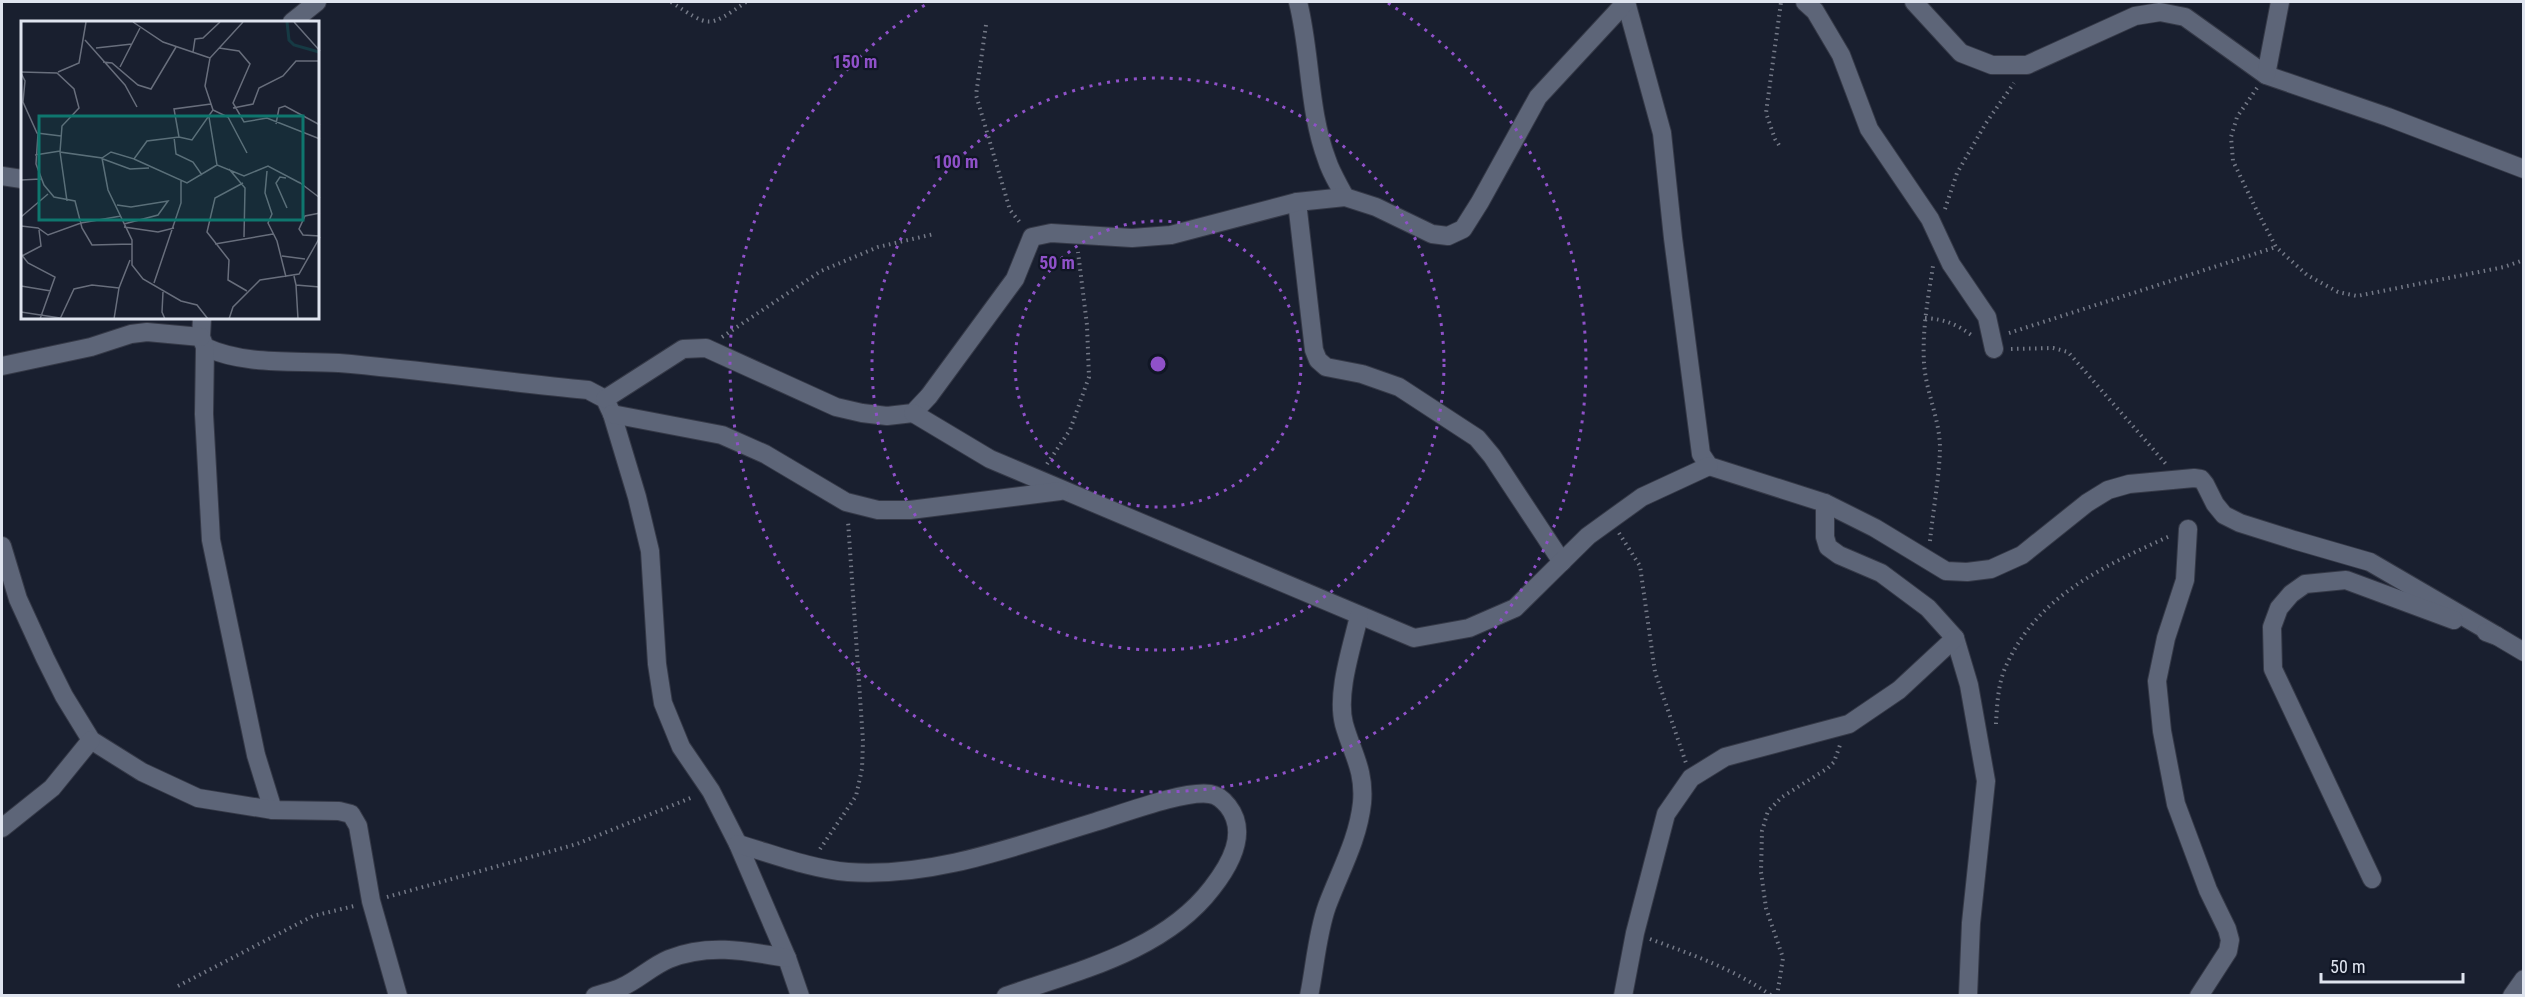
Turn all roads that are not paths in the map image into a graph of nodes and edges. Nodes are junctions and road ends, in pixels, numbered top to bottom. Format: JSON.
{"nodes":[{"id":1,"x":316,"y":2,"type":"edge"},
{"id":2,"x":1298,"y":2,"type":"edge"},
{"id":3,"x":1805,"y":2,"type":"edge"},
{"id":4,"x":1914,"y":2,"type":"edge"},
{"id":5,"x":2280,"y":2,"type":"edge"},
{"id":6,"x":293,"y":21,"type":"edge"},
{"id":7,"x":2266,"y":75,"type":"junction"},
{"id":8,"x":2523,"y":169,"type":"edge"},
{"id":9,"x":2,"y":176,"type":"edge"},
{"id":10,"x":21,"y":179,"type":"edge"},
{"id":11,"x":1345,"y":197,"type":"junction"},
{"id":12,"x":1297,"y":202,"type":"junction"},
{"id":13,"x":202,"y":320,"type":"edge"},
{"id":14,"x":203,"y":342,"type":"junction"},
{"id":15,"x":1993,"y":343,"type":"road end"},
{"id":16,"x":2,"y":366,"type":"edge"},
{"id":17,"x":609,"y":406,"type":"junction"},
{"id":18,"x":913,"y":413,"type":"junction"},
{"id":19,"x":1709,"y":466,"type":"junction"},
{"id":20,"x":1062,"y":491,"type":"junction"},
{"id":21,"x":1825,"y":503,"type":"junction"},
{"id":22,"x":2188,"y":529,"type":"road end"},
{"id":23,"x":2,"y":546,"type":"edge"},
{"id":24,"x":1562,"y":562,"type":"junction"},
{"id":25,"x":18,"y":599,"type":"junction"},
{"id":26,"x":2,"y":607,"type":"edge"},
{"id":27,"x":1359,"y":616,"type":"junction"},
{"id":28,"x":2497,"y":636,"type":"junction"},
{"id":29,"x":1955,"y":638,"type":"junction"},
{"id":30,"x":2523,"y":652,"type":"edge"},
{"id":31,"x":91,"y":740,"type":"junction"},
{"id":32,"x":273,"y":810,"type":"junction"},
{"id":33,"x":2,"y":828,"type":"edge"},
{"id":34,"x":738,"y":844,"type":"junction"},
{"id":35,"x":2372,"y":879,"type":"dead end"},
{"id":36,"x":787,"y":958,"type":"junction"},
{"id":37,"x":2523,"y":980,"type":"edge"},
{"id":38,"x":398,"y":996,"type":"edge"},
{"id":39,"x":595,"y":996,"type":"edge"},
{"id":40,"x":800,"y":996,"type":"edge"},
{"id":41,"x":1006,"y":996,"type":"edge"},
{"id":42,"x":1309,"y":996,"type":"edge"},
{"id":43,"x":1623,"y":996,"type":"edge"},
{"id":44,"x":1968,"y":996,"type":"edge"},
{"id":45,"x":2199,"y":996,"type":"edge"},
{"id":46,"x":2512,"y":996,"type":"edge"}],
"edges":[{"from":1,"to":6,"type":"street"},
{"from":2,"to":11,"type":"street"},
{"from":3,"to":15,"type":"street"},
{"from":4,"to":7,"type":"street"},
{"from":5,"to":7,"type":"street"},
{"from":7,"to":8,"type":"street"},
{"from":9,"to":10,"type":"street"},
{"from":11,"to":12,"type":"street"},
{"from":11,"to":19,"type":"street"},
{"from":12,"to":18,"type":"street"},
{"from":12,"to":24,"type":"street"},
{"from":13,"to":14,"type":"street"},
{"from":14,"to":16,"type":"street"},
{"from":14,"to":17,"type":"street"},
{"from":14,"to":32,"type":"street"},
{"from":17,"to":18,"type":"street"},
{"from":17,"to":20,"type":"street"},
{"from":17,"to":34,"type":"street"},
{"from":18,"to":20,"type":"street"},
{"from":19,"to":21,"type":"street"},
{"from":19,"to":24,"type":"street"},
{"from":20,"to":27,"type":"street"},
{"from":21,"to":28,"type":"street"},
{"from":21,"to":29,"type":"street"},
{"from":22,"to":45,"type":"street"},
{"from":23,"to":25,"type":"street"},
{"from":24,"to":27,"type":"street"},
{"from":25,"to":26,"type":"street"},
{"from":25,"to":31,"type":"street"},
{"from":27,"to":42,"type":"street"},
{"from":28,"to":30,"type":"street"},
{"from":28,"to":35,"type":"street"},
{"from":29,"to":43,"type":"street"},
{"from":29,"to":44,"type":"street"},
{"from":31,"to":32,"type":"street"},
{"from":31,"to":33,"type":"street"},
{"from":32,"to":38,"type":"street"},
{"from":34,"to":36,"type":"street"},
{"from":34,"to":41,"type":"street"},
{"from":36,"to":39,"type":"street"},
{"from":36,"to":40,"type":"street"},
{"from":37,"to":46,"type":"street"}]}
